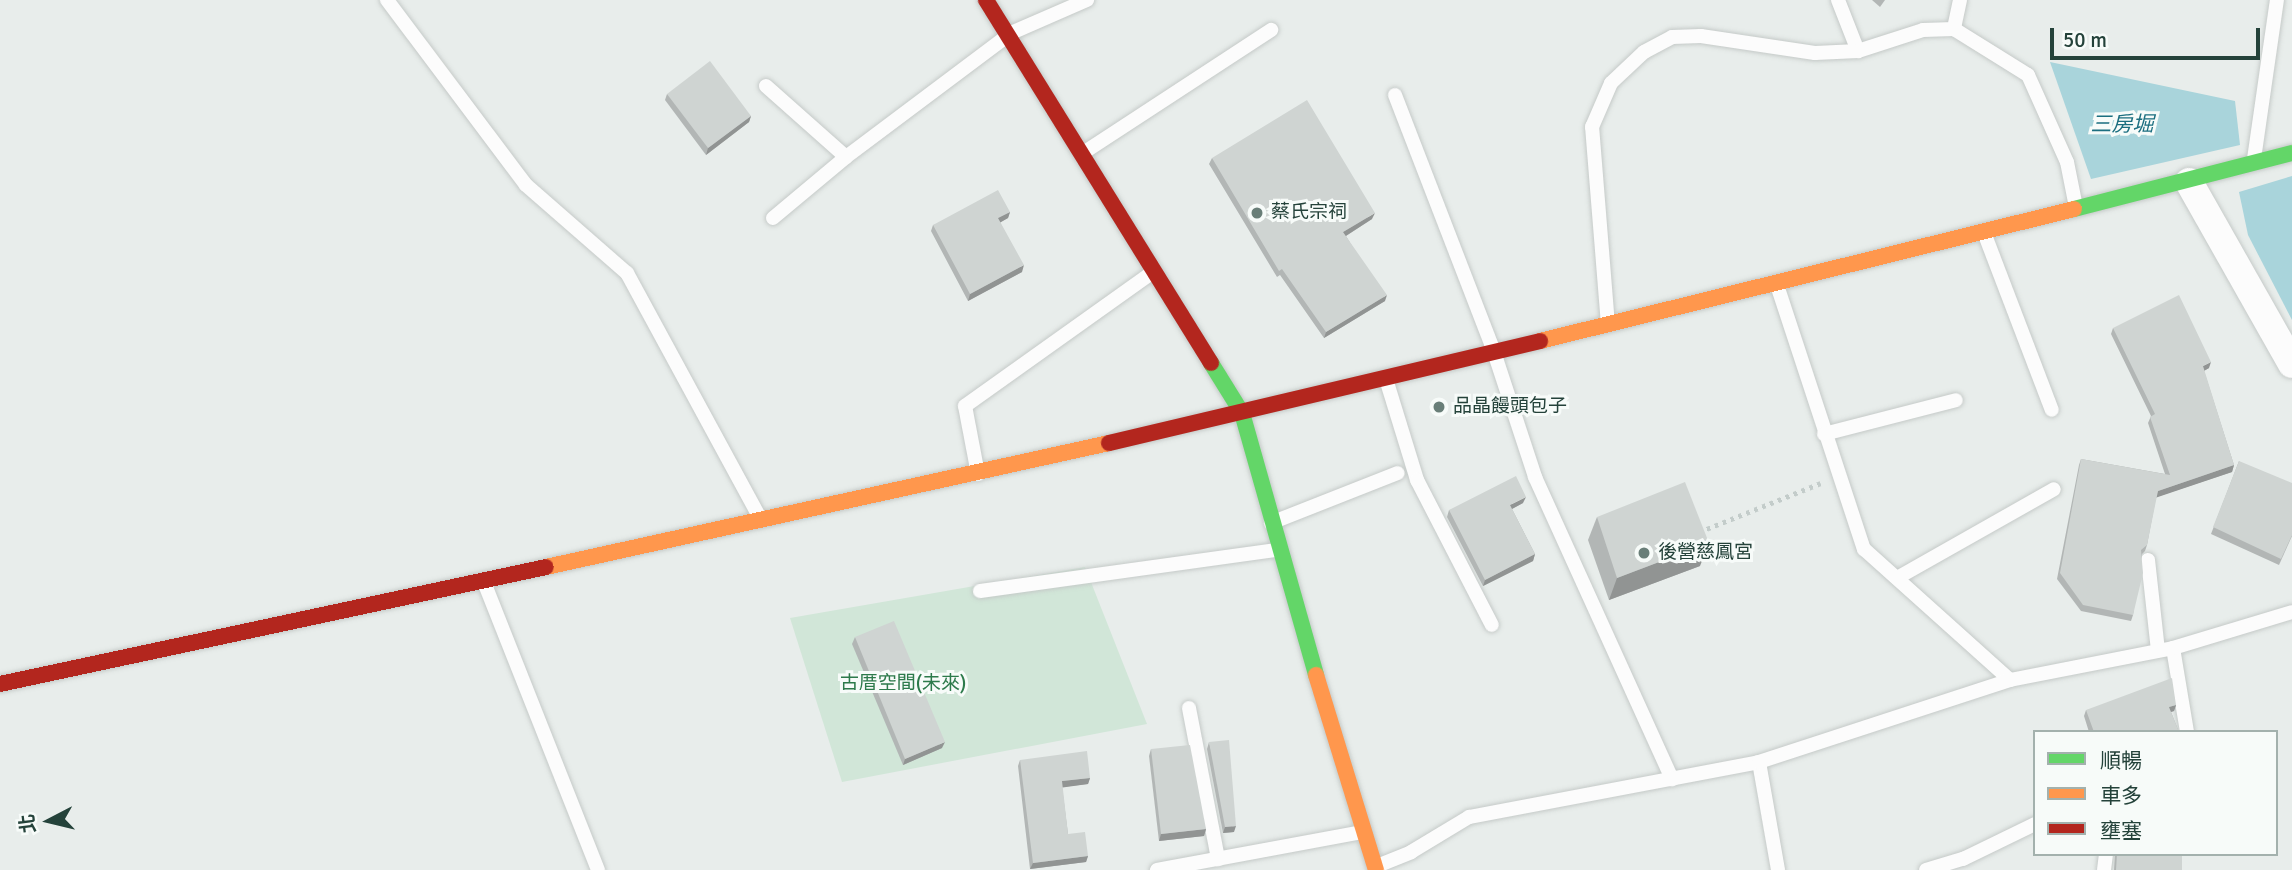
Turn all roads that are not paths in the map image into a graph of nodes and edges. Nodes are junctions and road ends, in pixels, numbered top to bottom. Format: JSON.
{"nodes":[{"id":1,"x":387,"y":0,"type":"edge"},
{"id":2,"x":986,"y":0,"type":"edge"},
{"id":3,"x":1087,"y":0,"type":"edge"},
{"id":4,"x":1838,"y":0,"type":"edge"},
{"id":5,"x":1959,"y":0,"type":"edge"},
{"id":6,"x":2277,"y":0,"type":"edge"},
{"id":7,"x":1954,"y":29,"type":"junction"},
{"id":8,"x":1271,"y":30,"type":"dead end"},
{"id":9,"x":1011,"y":33,"type":"junction"},
{"id":10,"x":1857,"y":51,"type":"junction"},
{"id":11,"x":766,"y":86,"type":"dead end"},
{"id":12,"x":1395,"y":95,"type":"dead end"},
{"id":13,"x":1083,"y":153,"type":"junction"},
{"id":14,"x":2292,"y":153,"type":"edge"},
{"id":15,"x":846,"y":157,"type":"junction"},
{"id":16,"x":2254,"y":164,"type":"junction"},
{"id":17,"x":2189,"y":182,"type":"junction"},
{"id":18,"x":2076,"y":209,"type":"junction"},
{"id":19,"x":773,"y":218,"type":"dead end"},
{"id":20,"x":1983,"y":230,"type":"junction"},
{"id":21,"x":1155,"y":270,"type":"junction"},
{"id":22,"x":1777,"y":285,"type":"junction"},
{"id":23,"x":1608,"y":325,"type":"junction"},
{"id":24,"x":1494,"y":352,"type":"junction"},
{"id":25,"x":2292,"y":364,"type":"edge"},
{"id":26,"x":1386,"y":378,"type":"junction"},
{"id":27,"x":1956,"y":400,"type":"dead end"},
{"id":28,"x":2052,"y":410,"type":"dead end"},
{"id":29,"x":1242,"y":413,"type":"junction"},
{"id":30,"x":1824,"y":434,"type":"junction"},
{"id":31,"x":1398,"y":473,"type":"dead end"},
{"id":32,"x":979,"y":474,"type":"junction"},
{"id":33,"x":2054,"y":489,"type":"dead end"},
{"id":34,"x":761,"y":521,"type":"junction"},
{"id":35,"x":1270,"y":524,"type":"junction"},
{"id":36,"x":1276,"y":550,"type":"junction"},
{"id":37,"x":2148,"y":560,"type":"dead end"},
{"id":38,"x":483,"y":578,"type":"junction"},
{"id":39,"x":1897,"y":579,"type":"junction"},
{"id":40,"x":980,"y":591,"type":"dead end"},
{"id":41,"x":2292,"y":612,"type":"edge"},
{"id":42,"x":1492,"y":625,"type":"dead end"},
{"id":43,"x":2166,"y":649,"type":"junction"},
{"id":44,"x":2010,"y":680,"type":"junction"},
{"id":45,"x":0,"y":684,"type":"edge"},
{"id":46,"x":1189,"y":708,"type":"dead end"},
{"id":47,"x":2186,"y":730,"type":"edge"},
{"id":48,"x":1759,"y":762,"type":"junction"},
{"id":49,"x":1672,"y":779,"type":"junction"},
{"id":50,"x":2033,"y":825,"type":"edge"},
{"id":51,"x":1367,"y":831,"type":"junction"},
{"id":52,"x":1218,"y":859,"type":"junction"},
{"id":53,"x":1966,"y":865,"type":"edge"},
{"id":54,"x":1376,"y":868,"type":"edge"},
{"id":55,"x":598,"y":870,"type":"edge"},
{"id":56,"x":1157,"y":870,"type":"edge"},
{"id":57,"x":1778,"y":870,"type":"edge"},
{"id":58,"x":1926,"y":870,"type":"edge"}],
"edges":[{"from":1,"to":34,"type":"lane"},
{"from":2,"to":9,"type":"street"},
{"from":3,"to":9,"type":"lane"},
{"from":4,"to":10,"type":"lane"},
{"from":5,"to":7,"type":"lane"},
{"from":6,"to":16,"type":"lane"},
{"from":7,"to":10,"type":"lane"},
{"from":7,"to":18,"type":"lane"},
{"from":8,"to":13,"type":"lane"},
{"from":9,"to":13,"type":"street"},
{"from":9,"to":15,"type":"lane"},
{"from":10,"to":23,"type":"lane"},
{"from":11,"to":15,"type":"lane"},
{"from":12,"to":24,"type":"lane"},
{"from":13,"to":21,"type":"street"},
{"from":14,"to":16,"type":"street"},
{"from":15,"to":19,"type":"lane"},
{"from":16,"to":17,"type":"street"},
{"from":17,"to":18,"type":"street"},
{"from":17,"to":25,"type":"street"},
{"from":18,"to":20,"type":"street"},
{"from":20,"to":22,"type":"street"},
{"from":20,"to":28,"type":"lane"},
{"from":21,"to":29,"type":"street"},
{"from":21,"to":32,"type":"lane"},
{"from":22,"to":23,"type":"street"},
{"from":22,"to":30,"type":"lane"},
{"from":23,"to":24,"type":"street"},
{"from":24,"to":26,"type":"street"},
{"from":24,"to":49,"type":"lane"},
{"from":26,"to":29,"type":"street"},
{"from":26,"to":42,"type":"lane"},
{"from":27,"to":30,"type":"lane"},
{"from":29,"to":32,"type":"street"},
{"from":29,"to":35,"type":"street"},
{"from":30,"to":39,"type":"lane"},
{"from":31,"to":35,"type":"lane"},
{"from":32,"to":34,"type":"street"},
{"from":33,"to":39,"type":"lane"},
{"from":34,"to":38,"type":"street"},
{"from":35,"to":36,"type":"street"},
{"from":36,"to":40,"type":"lane"},
{"from":36,"to":51,"type":"street"},
{"from":37,"to":43,"type":"lane"},
{"from":38,"to":45,"type":"street"},
{"from":38,"to":55,"type":"lane"},
{"from":39,"to":44,"type":"lane"},
{"from":41,"to":43,"type":"lane"},
{"from":43,"to":44,"type":"lane"},
{"from":43,"to":47,"type":"lane"},
{"from":44,"to":48,"type":"lane"},
{"from":46,"to":52,"type":"lane"},
{"from":48,"to":49,"type":"lane"},
{"from":48,"to":57,"type":"lane"},
{"from":49,"to":54,"type":"lane"},
{"from":50,"to":53,"type":"lane"},
{"from":51,"to":52,"type":"lane"},
{"from":51,"to":54,"type":"street"},
{"from":52,"to":56,"type":"lane"},
{"from":53,"to":58,"type":"lane"}]}
